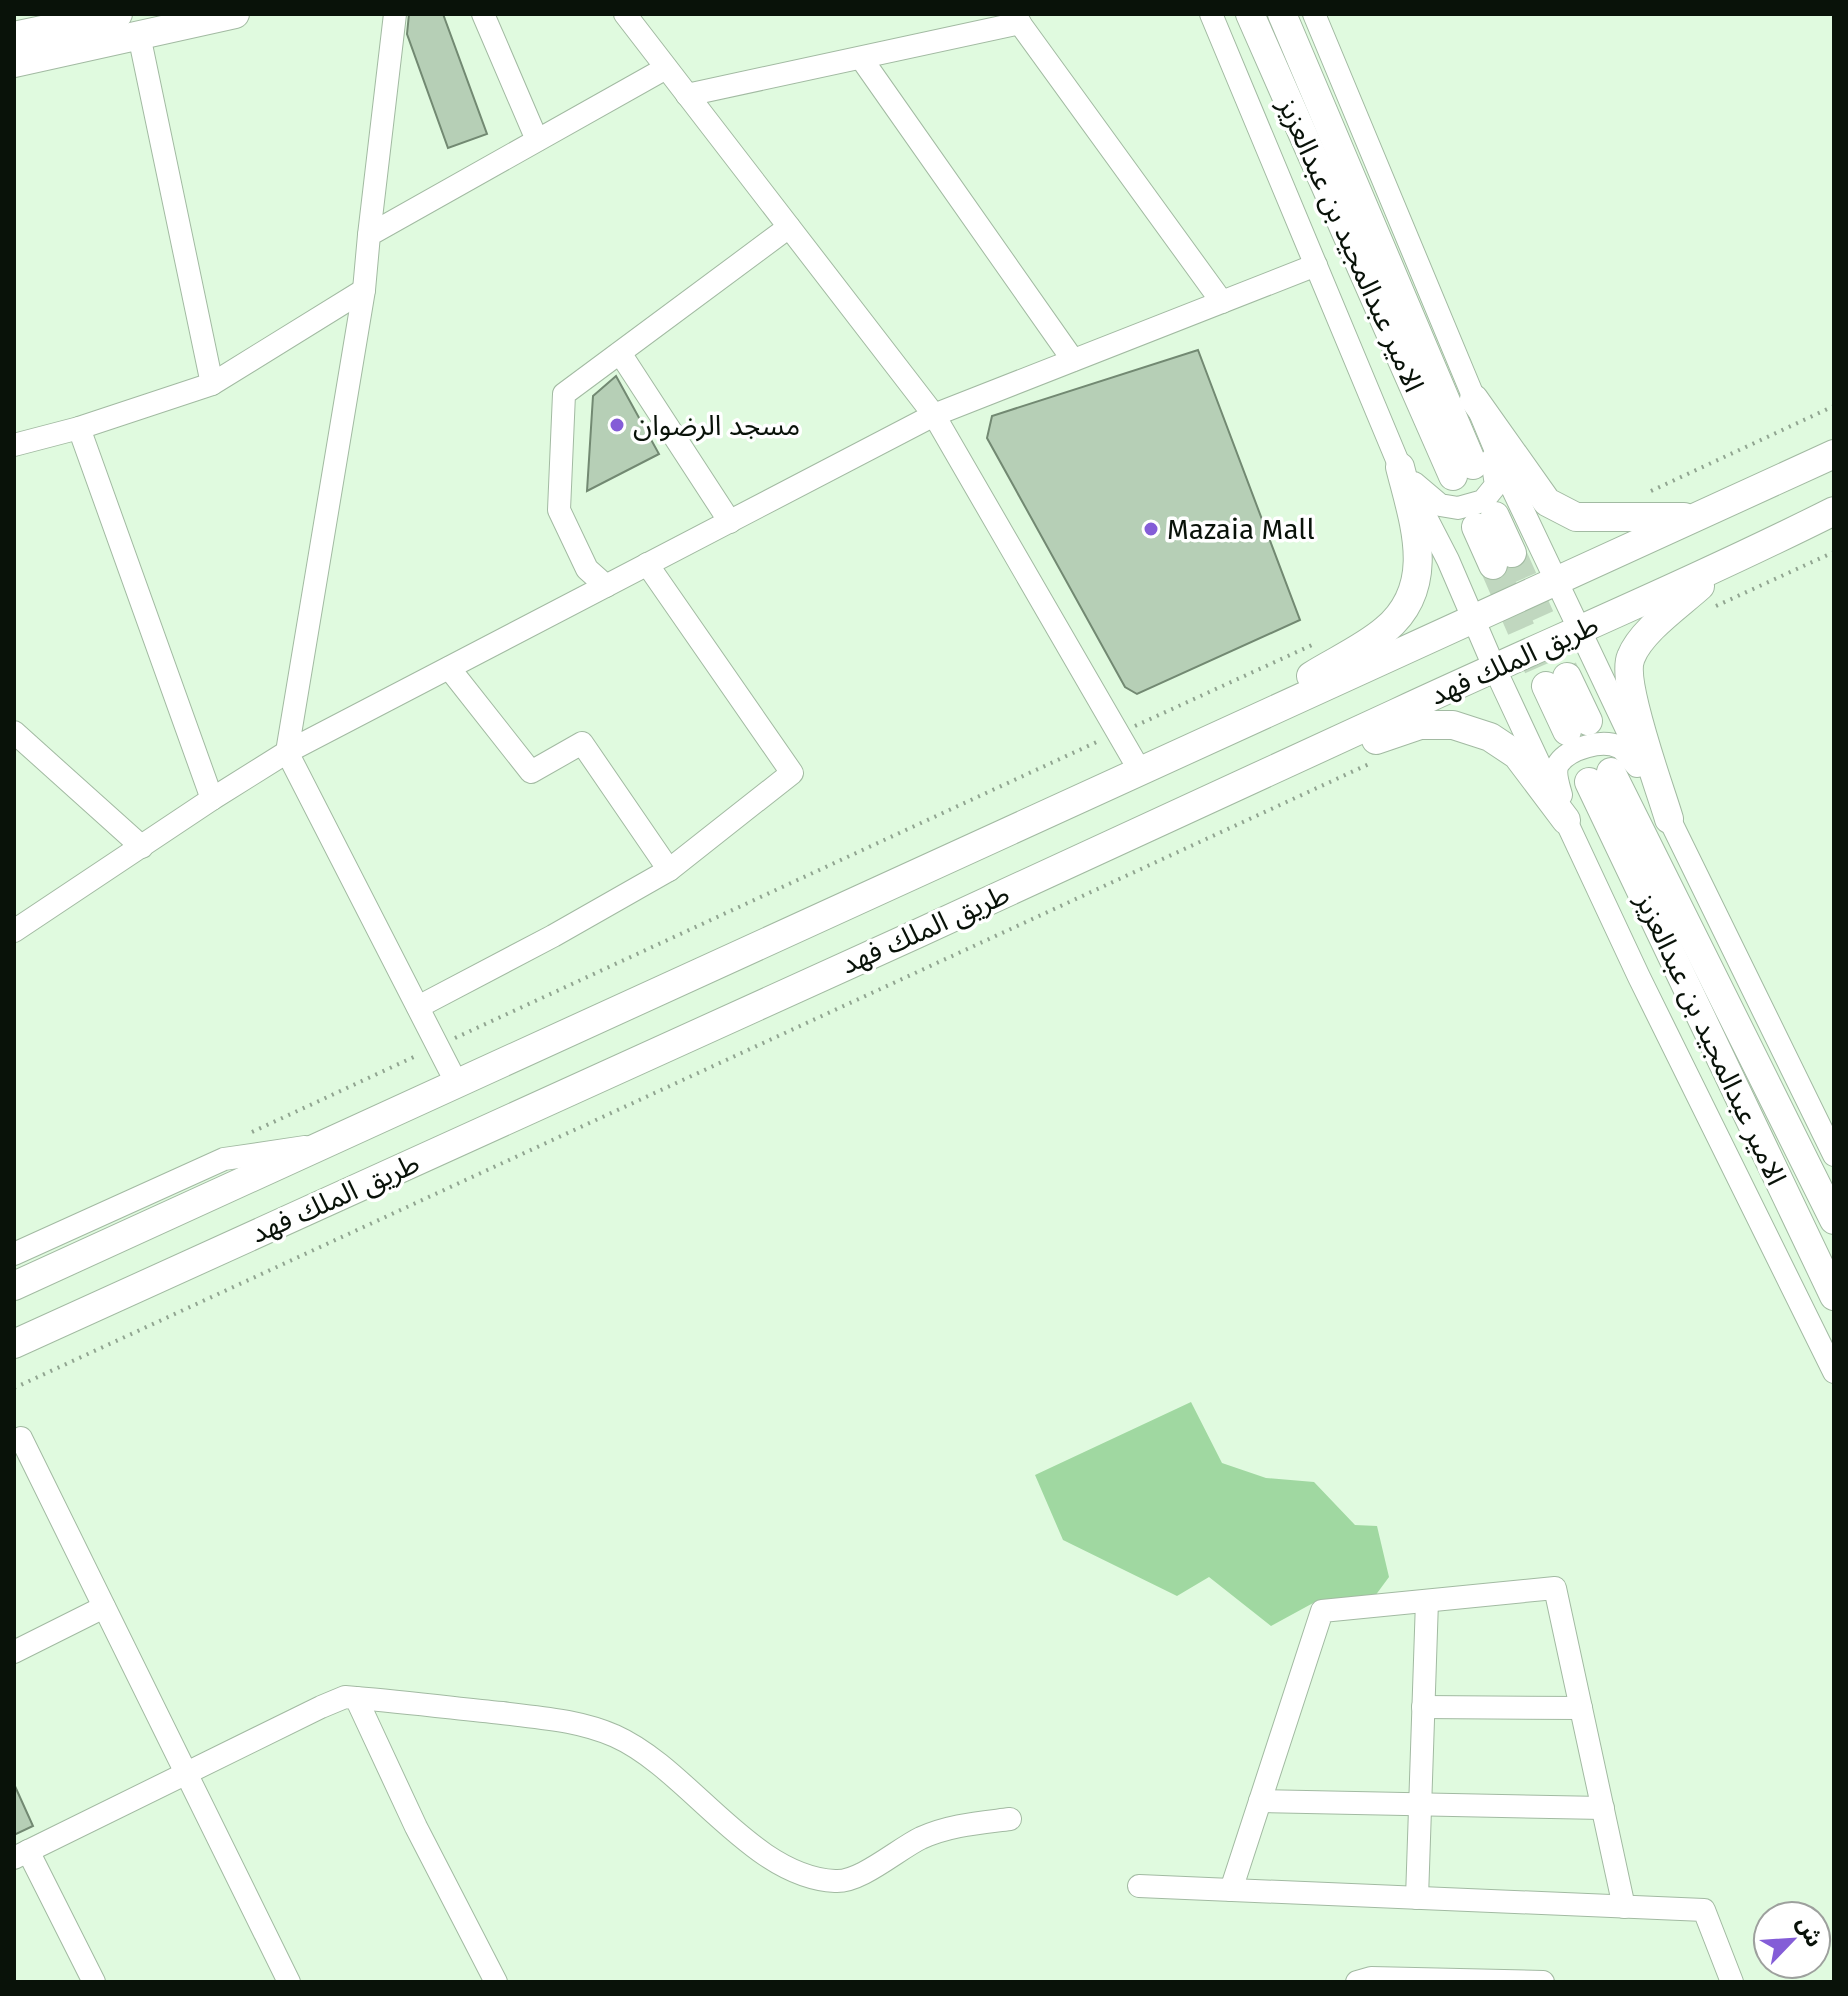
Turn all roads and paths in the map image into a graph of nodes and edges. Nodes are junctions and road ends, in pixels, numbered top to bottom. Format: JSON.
{"nodes":[{"id":1,"x":118,"y":14,"type":"edge"},
{"id":2,"x":235,"y":14,"type":"edge"},
{"id":3,"x":395,"y":14,"type":"edge"},
{"id":4,"x":483,"y":14,"type":"edge"},
{"id":5,"x":625,"y":14,"type":"edge"},
{"id":6,"x":1211,"y":14,"type":"edge"},
{"id":7,"x":1250,"y":14,"type":"edge"},
{"id":8,"x":1282,"y":14,"type":"edge"},
{"id":9,"x":1314,"y":14,"type":"edge"},
{"id":10,"x":1016,"y":19,"type":"edge"},
{"id":11,"x":27,"y":27,"type":"edge"},
{"id":12,"x":139,"y":35,"type":"junction"},
{"id":13,"x":861,"y":58,"type":"junction"},
{"id":14,"x":14,"y":63,"type":"edge"},
{"id":15,"x":666,"y":68,"type":"junction"},
{"id":16,"x":687,"y":95,"type":"junction"},
{"id":17,"x":537,"y":140,"type":"junction"},
{"id":18,"x":789,"y":227,"type":"junction"},
{"id":19,"x":369,"y":235,"type":"junction"},
{"id":20,"x":1316,"y":265,"type":"junction"},
{"id":21,"x":364,"y":290,"type":"junction"},
{"id":22,"x":1222,"y":302,"type":"junction"},
{"id":23,"x":620,"y":353,"type":"junction"},
{"id":24,"x":1073,"y":360,"type":"junction"},
{"id":25,"x":212,"y":384,"type":"junction"},
{"id":26,"x":1477,"y":405,"type":"junction"},
{"id":27,"x":1834,"y":406,"type":"edge"},
{"id":28,"x":934,"y":415,"type":"junction"},
{"id":29,"x":79,"y":428,"type":"junction"},
{"id":30,"x":14,"y":445,"type":"edge"},
{"id":31,"x":1834,"y":454,"type":"edge"},
{"id":32,"x":1400,"y":467,"type":"junction"},
{"id":33,"x":1644,"y":495,"type":"dead end"},
{"id":34,"x":1834,"y":511,"type":"edge"},
{"id":35,"x":1696,"y":517,"type":"junction"},
{"id":36,"x":1486,"y":521,"type":"dead end"},
{"id":37,"x":730,"y":522,"type":"junction"},
{"id":38,"x":1834,"y":552,"type":"edge"},
{"id":39,"x":1502,"y":559,"type":"tunnel mouth"},
{"id":40,"x":647,"y":564,"type":"junction"},
{"id":41,"x":1718,"y":569,"type":"junction"},
{"id":42,"x":1556,"y":581,"type":"junction"},
{"id":43,"x":606,"y":586,"type":"junction"},
{"id":44,"x":1705,"y":611,"type":"dead end"},
{"id":45,"x":1474,"y":618,"type":"junction"},
{"id":46,"x":1579,"y":631,"type":"junction"},
{"id":47,"x":1321,"y":641,"type":"dead end"},
{"id":48,"x":1494,"y":667,"type":"junction"},
{"id":49,"x":449,"y":668,"type":"junction"},
{"id":50,"x":1557,"y":682,"type":"tunnel mouth"},
{"id":51,"x":1577,"y":726,"type":"dead end"},
{"id":52,"x":14,"y":732,"type":"edge"},
{"id":53,"x":1118,"y":732,"type":"junction"},
{"id":54,"x":1208,"y":740,"type":"junction"},
{"id":55,"x":287,"y":752,"type":"junction"},
{"id":56,"x":1378,"y":760,"type":"dead end"},
{"id":57,"x":1140,"y":771,"type":"junction"},
{"id":58,"x":1654,"y":787,"type":"junction"},
{"id":59,"x":1228,"y":792,"type":"junction"},
{"id":60,"x":212,"y":799,"type":"junction"},
{"id":61,"x":1669,"y":819,"type":"junction"},
{"id":62,"x":1566,"y":820,"type":"junction"},
{"id":63,"x":142,"y":847,"type":"junction"},
{"id":64,"x":669,"y":870,"type":"junction"},
{"id":65,"x":14,"y":931,"type":"edge"},
{"id":66,"x":418,"y":1007,"type":"junction"},
{"id":67,"x":438,"y":1046,"type":"junction"},
{"id":68,"x":457,"y":1084,"type":"junction"},
{"id":69,"x":241,"y":1137,"type":"dead end"},
{"id":70,"x":326,"y":1144,"type":"junction"},
{"id":71,"x":1834,"y":1155,"type":"edge"},
{"id":72,"x":1832,"y":1215,"type":"edge"},
{"id":73,"x":14,"y":1254,"type":"edge"},
{"id":74,"x":14,"y":1286,"type":"edge"},
{"id":75,"x":1834,"y":1296,"type":"edge"},
{"id":76,"x":14,"y":1344,"type":"edge"},
{"id":77,"x":1834,"y":1372,"type":"edge"},
{"id":78,"x":14,"y":1388,"type":"edge"},
{"id":79,"x":14,"y":1442,"type":"edge"},
{"id":80,"x":1427,"y":1601,"type":"junction"},
{"id":81,"x":104,"y":1607,"type":"junction"},
{"id":82,"x":14,"y":1652,"type":"edge"},
{"id":83,"x":356,"y":1698,"type":"junction"},
{"id":84,"x":1423,"y":1707,"type":"junction"},
{"id":85,"x":1581,"y":1708,"type":"junction"},
{"id":86,"x":186,"y":1773,"type":"junction"},
{"id":87,"x":1260,"y":1801,"type":"junction"},
{"id":88,"x":1420,"y":1804,"type":"junction"},
{"id":89,"x":1603,"y":1808,"type":"junction"},
{"id":90,"x":1010,"y":1819,"type":"dead end"},
{"id":91,"x":21,"y":1854,"type":"edge"},
{"id":92,"x":1139,"y":1886,"type":"dead end"},
{"id":93,"x":1231,"y":1890,"type":"junction"},
{"id":94,"x":1417,"y":1898,"type":"junction"},
{"id":95,"x":1624,"y":1907,"type":"junction"},
{"id":96,"x":94,"y":1982,"type":"edge"},
{"id":97,"x":289,"y":1982,"type":"edge"},
{"id":98,"x":496,"y":1982,"type":"edge"},
{"id":99,"x":1357,"y":1982,"type":"edge"},
{"id":100,"x":1543,"y":1982,"type":"edge"},
{"id":101,"x":1732,"y":1982,"type":"edge"}],
"edges":[{"from":1,"to":11,"type":"main road"},
{"from":2,"to":12,"type":"main road"},
{"from":3,"to":19,"type":"street"},
{"from":4,"to":17,"type":"street"},
{"from":5,"to":15,"type":"street"},
{"from":6,"to":20,"type":"street"},
{"from":7,"to":8,"type":"main road","name":"الامير عبدالمجيد بن عبدالعزيز"},
{"from":9,"to":26,"type":"street"},
{"from":10,"to":13,"type":"street"},
{"from":10,"to":22,"type":"street"},
{"from":12,"to":14,"type":"main road"},
{"from":12,"to":25,"type":"street"},
{"from":13,"to":16,"type":"street"},
{"from":13,"to":24,"type":"street"},
{"from":15,"to":16,"type":"street"},
{"from":15,"to":17,"type":"street"},
{"from":16,"to":18,"type":"street"},
{"from":17,"to":19,"type":"street"},
{"from":18,"to":23,"type":"street"},
{"from":18,"to":28,"type":"street"},
{"from":19,"to":21,"type":"street"},
{"from":20,"to":22,"type":"street"},
{"from":20,"to":32,"type":"street"},
{"from":21,"to":25,"type":"street"},
{"from":21,"to":55,"type":"street"},
{"from":22,"to":24,"type":"street"},
{"from":23,"to":37,"type":"street"},
{"from":23,"to":43,"type":"street"},
{"from":24,"to":28,"type":"street"},
{"from":25,"to":29,"type":"street"},
{"from":26,"to":32,"type":"street"},
{"from":26,"to":35,"type":"main road"},
{"from":26,"to":42,"type":"street"},
{"from":27,"to":33,"type":"path"},
{"from":28,"to":37,"type":"street"},
{"from":28,"to":53,"type":"street"},
{"from":29,"to":30,"type":"street"},
{"from":29,"to":60,"type":"street"},
{"from":31,"to":35,"type":"main road","name":"طريق الملك فهد"},
{"from":32,"to":45,"type":"street"},
{"from":32,"to":54,"type":"main road"},
{"from":34,"to":41,"type":"main road","name":"طريق الملك فهد"},
{"from":35,"to":42,"type":"main road","name":"طريق الملك فهد"},
{"from":36,"to":39,"type":"main road"},
{"from":37,"to":40,"type":"street"},
{"from":38,"to":44,"type":"path"},
{"from":40,"to":43,"type":"street"},
{"from":40,"to":64,"type":"street"},
{"from":41,"to":46,"type":"main road","name":"طريق الملك فهد"},
{"from":41,"to":61,"type":"main road"},
{"from":42,"to":45,"type":"main road","name":"طريق الملك فهد"},
{"from":42,"to":46,"type":"street"},
{"from":43,"to":49,"type":"street"},
{"from":45,"to":48,"type":"street"},
{"from":45,"to":54,"type":"main road","name":"طريق الملك فهد"},
{"from":46,"to":48,"type":"main road","name":"طريق الملك فهد"},
{"from":46,"to":58,"type":"street"},
{"from":47,"to":53,"type":"path"},
{"from":48,"to":59,"type":"main road","name":"طريق الملك فهد"},
{"from":48,"to":62,"type":"street"},
{"from":49,"to":55,"type":"street"},
{"from":49,"to":64,"type":"street"},
{"from":50,"to":51,"type":"main road"},
{"from":52,"to":63,"type":"street"},
{"from":53,"to":57,"type":"street"},
{"from":53,"to":67,"type":"path"},
{"from":54,"to":57,"type":"main road","name":"طريق الملك فهد"},
{"from":55,"to":60,"type":"street"},
{"from":55,"to":66,"type":"street"},
{"from":56,"to":78,"type":"path"},
{"from":57,"to":68,"type":"main road","name":"طريق الملك فهد"},
{"from":58,"to":61,"type":"street"},
{"from":58,"to":62,"type":"street"},
{"from":59,"to":62,"type":"main road"},
{"from":59,"to":76,"type":"main road","name":"طريق الملك فهد"},
{"from":60,"to":63,"type":"street"},
{"from":61,"to":71,"type":"street"},
{"from":62,"to":77,"type":"street"},
{"from":63,"to":65,"type":"street"},
{"from":64,"to":66,"type":"street"},
{"from":66,"to":67,"type":"street"},
{"from":67,"to":68,"type":"street"},
{"from":67,"to":69,"type":"path"},
{"from":68,"to":70,"type":"main road","name":"طريق الملك فهد"},
{"from":70,"to":73,"type":"street"},
{"from":70,"to":74,"type":"main road","name":"طريق الملك فهد"},
{"from":72,"to":75,"type":"main road","name":"الامير عبدالمجيد بن عبدالعزيز"},
{"from":79,"to":81,"type":"street"},
{"from":80,"to":84,"type":"street"},
{"from":80,"to":85,"type":"street"},
{"from":80,"to":87,"type":"street"},
{"from":81,"to":82,"type":"street"},
{"from":81,"to":86,"type":"street"},
{"from":83,"to":86,"type":"street"},
{"from":83,"to":90,"type":"street"},
{"from":83,"to":98,"type":"street"},
{"from":84,"to":85,"type":"street"},
{"from":84,"to":88,"type":"street"},
{"from":85,"to":89,"type":"street"},
{"from":86,"to":91,"type":"street"},
{"from":86,"to":97,"type":"street"},
{"from":87,"to":88,"type":"street"},
{"from":87,"to":93,"type":"street"},
{"from":88,"to":89,"type":"street"},
{"from":88,"to":94,"type":"street"},
{"from":89,"to":95,"type":"street"},
{"from":91,"to":96,"type":"street"},
{"from":92,"to":93,"type":"street"},
{"from":93,"to":94,"type":"street"},
{"from":94,"to":95,"type":"street"},
{"from":95,"to":101,"type":"street"},
{"from":99,"to":100,"type":"street"}]}
